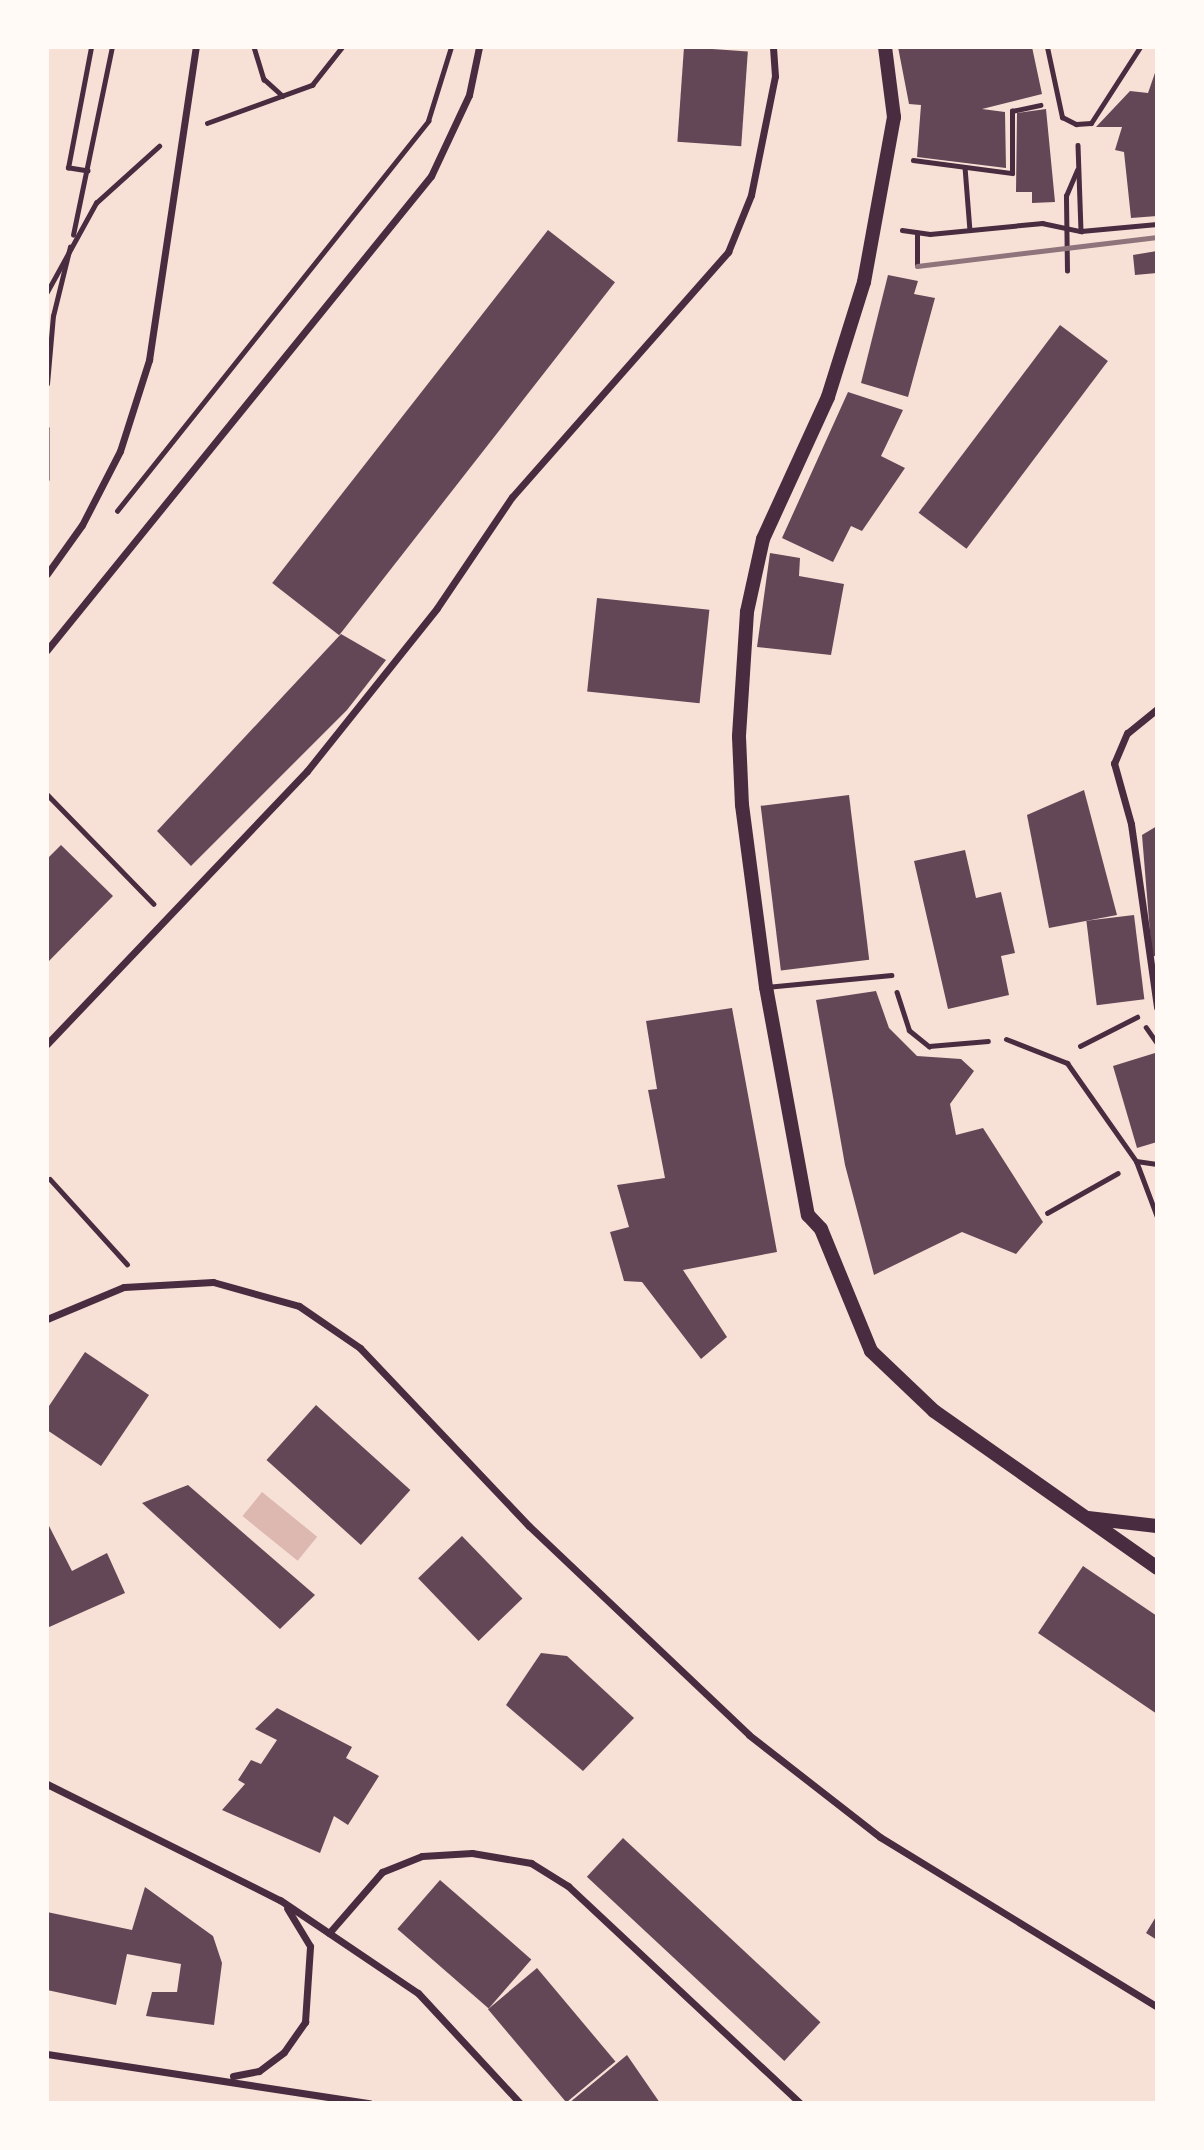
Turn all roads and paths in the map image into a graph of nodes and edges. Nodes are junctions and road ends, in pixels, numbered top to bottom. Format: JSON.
{"nodes":[{"id":1,"x":91,"y":47,"type":"edge"},
{"id":2,"x":112,"y":47,"type":"edge"},
{"id":3,"x":196,"y":47,"type":"edge"},
{"id":4,"x":254,"y":47,"type":"edge"},
{"id":5,"x":342,"y":47,"type":"edge"},
{"id":6,"x":451,"y":47,"type":"edge"},
{"id":7,"x":479,"y":47,"type":"edge"},
{"id":8,"x":773,"y":47,"type":"edge"},
{"id":9,"x":885,"y":47,"type":"edge"},
{"id":10,"x":1047,"y":47,"type":"edge"},
{"id":11,"x":1140,"y":47,"type":"edge"},
{"id":12,"x":283,"y":96,"type":"junction"},
{"id":13,"x":1051,"y":103,"type":"dead end"},
{"id":14,"x":193,"y":128,"type":"dead end"},
{"id":15,"x":1078,"y":141,"type":"dead end"},
{"id":16,"x":159,"y":147,"type":"dead end"},
{"id":17,"x":912,"y":160,"type":"dead end"},
{"id":18,"x":1079,"y":166,"type":"junction"},
{"id":19,"x":965,"y":167,"type":"junction"},
{"id":20,"x":88,"y":171,"type":"junction"},
{"id":21,"x":1157,"y":224,"type":"edge"},
{"id":22,"x":902,"y":230,"type":"dead end"},
{"id":23,"x":970,"y":230,"type":"junction"},
{"id":24,"x":1081,"y":231,"type":"junction"},
{"id":25,"x":917,"y":233,"type":"junction"},
{"id":26,"x":72,"y":237,"type":"junction"},
{"id":27,"x":917,"y":265,"type":"dead end"},
{"id":28,"x":1067,"y":271,"type":"dead end"},
{"id":29,"x":47,"y":292,"type":"edge"},
{"id":30,"x":47,"y":384,"type":"edge"},
{"id":31,"x":47,"y":428,"type":"edge"},
{"id":32,"x":47,"y":479,"type":"edge"},
{"id":33,"x":112,"y":517,"type":"dead end"},
{"id":34,"x":47,"y":574,"type":"edge"},
{"id":35,"x":47,"y":650,"type":"edge"},
{"id":36,"x":1157,"y":709,"type":"edge"},
{"id":37,"x":47,"y":794,"type":"edge"},
{"id":38,"x":145,"y":895,"type":"dead end"},
{"id":39,"x":891,"y":975,"type":"joint"},
{"id":40,"x":766,"y":987,"type":"junction"},
{"id":41,"x":1157,"y":1007,"type":"edge"},
{"id":42,"x":1006,"y":1038,"type":"joint"},
{"id":43,"x":1157,"y":1043,"type":"edge"},
{"id":44,"x":47,"y":1044,"type":"edge"},
{"id":45,"x":1067,"y":1063,"type":"junction"},
{"id":46,"x":1136,"y":1161,"type":"junction"},
{"id":47,"x":1157,"y":1164,"type":"edge"},
{"id":48,"x":50,"y":1179,"type":"dead end"},
{"id":49,"x":1047,"y":1213,"type":"dead end"},
{"id":50,"x":1157,"y":1217,"type":"edge"},
{"id":51,"x":115,"y":1248,"type":"dead end"},
{"id":52,"x":47,"y":1319,"type":"edge"},
{"id":53,"x":1087,"y":1518,"type":"junction"},
{"id":54,"x":1157,"y":1526,"type":"edge"},
{"id":55,"x":1157,"y":1568,"type":"edge"},
{"id":56,"x":47,"y":1784,"type":"edge"},
{"id":57,"x":280,"y":1900,"type":"junction"},
{"id":58,"x":329,"y":1933,"type":"junction"},
{"id":59,"x":1157,"y":2007,"type":"edge"},
{"id":60,"x":47,"y":2054,"type":"edge"},
{"id":61,"x":228,"y":2077,"type":"junction"},
{"id":62,"x":369,"y":2103,"type":"edge"},
{"id":63,"x":520,"y":2103,"type":"edge"},
{"id":64,"x":800,"y":2103,"type":"edge"}],
"edges":[{"from":1,"to":20,"type":"path"},
{"from":2,"to":20,"type":"path"},
{"from":3,"to":34,"type":"street"},
{"from":4,"to":12,"type":"path"},
{"from":5,"to":12,"type":"path"},
{"from":6,"to":33,"type":"path"},
{"from":7,"to":35,"type":"street"},
{"from":8,"to":44,"type":"street"},
{"from":9,"to":40,"type":"main road"},
{"from":10,"to":11,"type":"lane"},
{"from":12,"to":14,"type":"path"},
{"from":13,"to":19,"type":"path"},
{"from":15,"to":18,"type":"path"},
{"from":16,"to":26,"type":"path"},
{"from":17,"to":19,"type":"path"},
{"from":18,"to":24,"type":"path"},
{"from":18,"to":28,"type":"path"},
{"from":19,"to":23,"type":"path"},
{"from":20,"to":26,"type":"path"},
{"from":21,"to":24,"type":"path"},
{"from":22,"to":25,"type":"path"},
{"from":23,"to":24,"type":"path"},
{"from":23,"to":25,"type":"path"},
{"from":25,"to":27,"type":"path"},
{"from":26,"to":29,"type":"path"},
{"from":26,"to":30,"type":"path"},
{"from":31,"to":32,"type":"path"},
{"from":36,"to":41,"type":"street"},
{"from":37,"to":38,"type":"path"},
{"from":39,"to":40,"type":"lane"},
{"from":39,"to":42,"type":"path"},
{"from":40,"to":53,"type":"main road"},
{"from":42,"to":45,"type":"lane"},
{"from":43,"to":45,"type":"path"},
{"from":45,"to":46,"type":"lane"},
{"from":46,"to":47,"type":"lane"},
{"from":46,"to":49,"type":"path"},
{"from":46,"to":50,"type":"lane"},
{"from":48,"to":51,"type":"path"},
{"from":52,"to":59,"type":"street"},
{"from":53,"to":54,"type":"main road"},
{"from":53,"to":55,"type":"main road"},
{"from":56,"to":57,"type":"street"},
{"from":57,"to":58,"type":"street"},
{"from":57,"to":61,"type":"street"},
{"from":58,"to":63,"type":"street"},
{"from":58,"to":64,"type":"street"},
{"from":60,"to":61,"type":"street"},
{"from":61,"to":62,"type":"street"}]}
